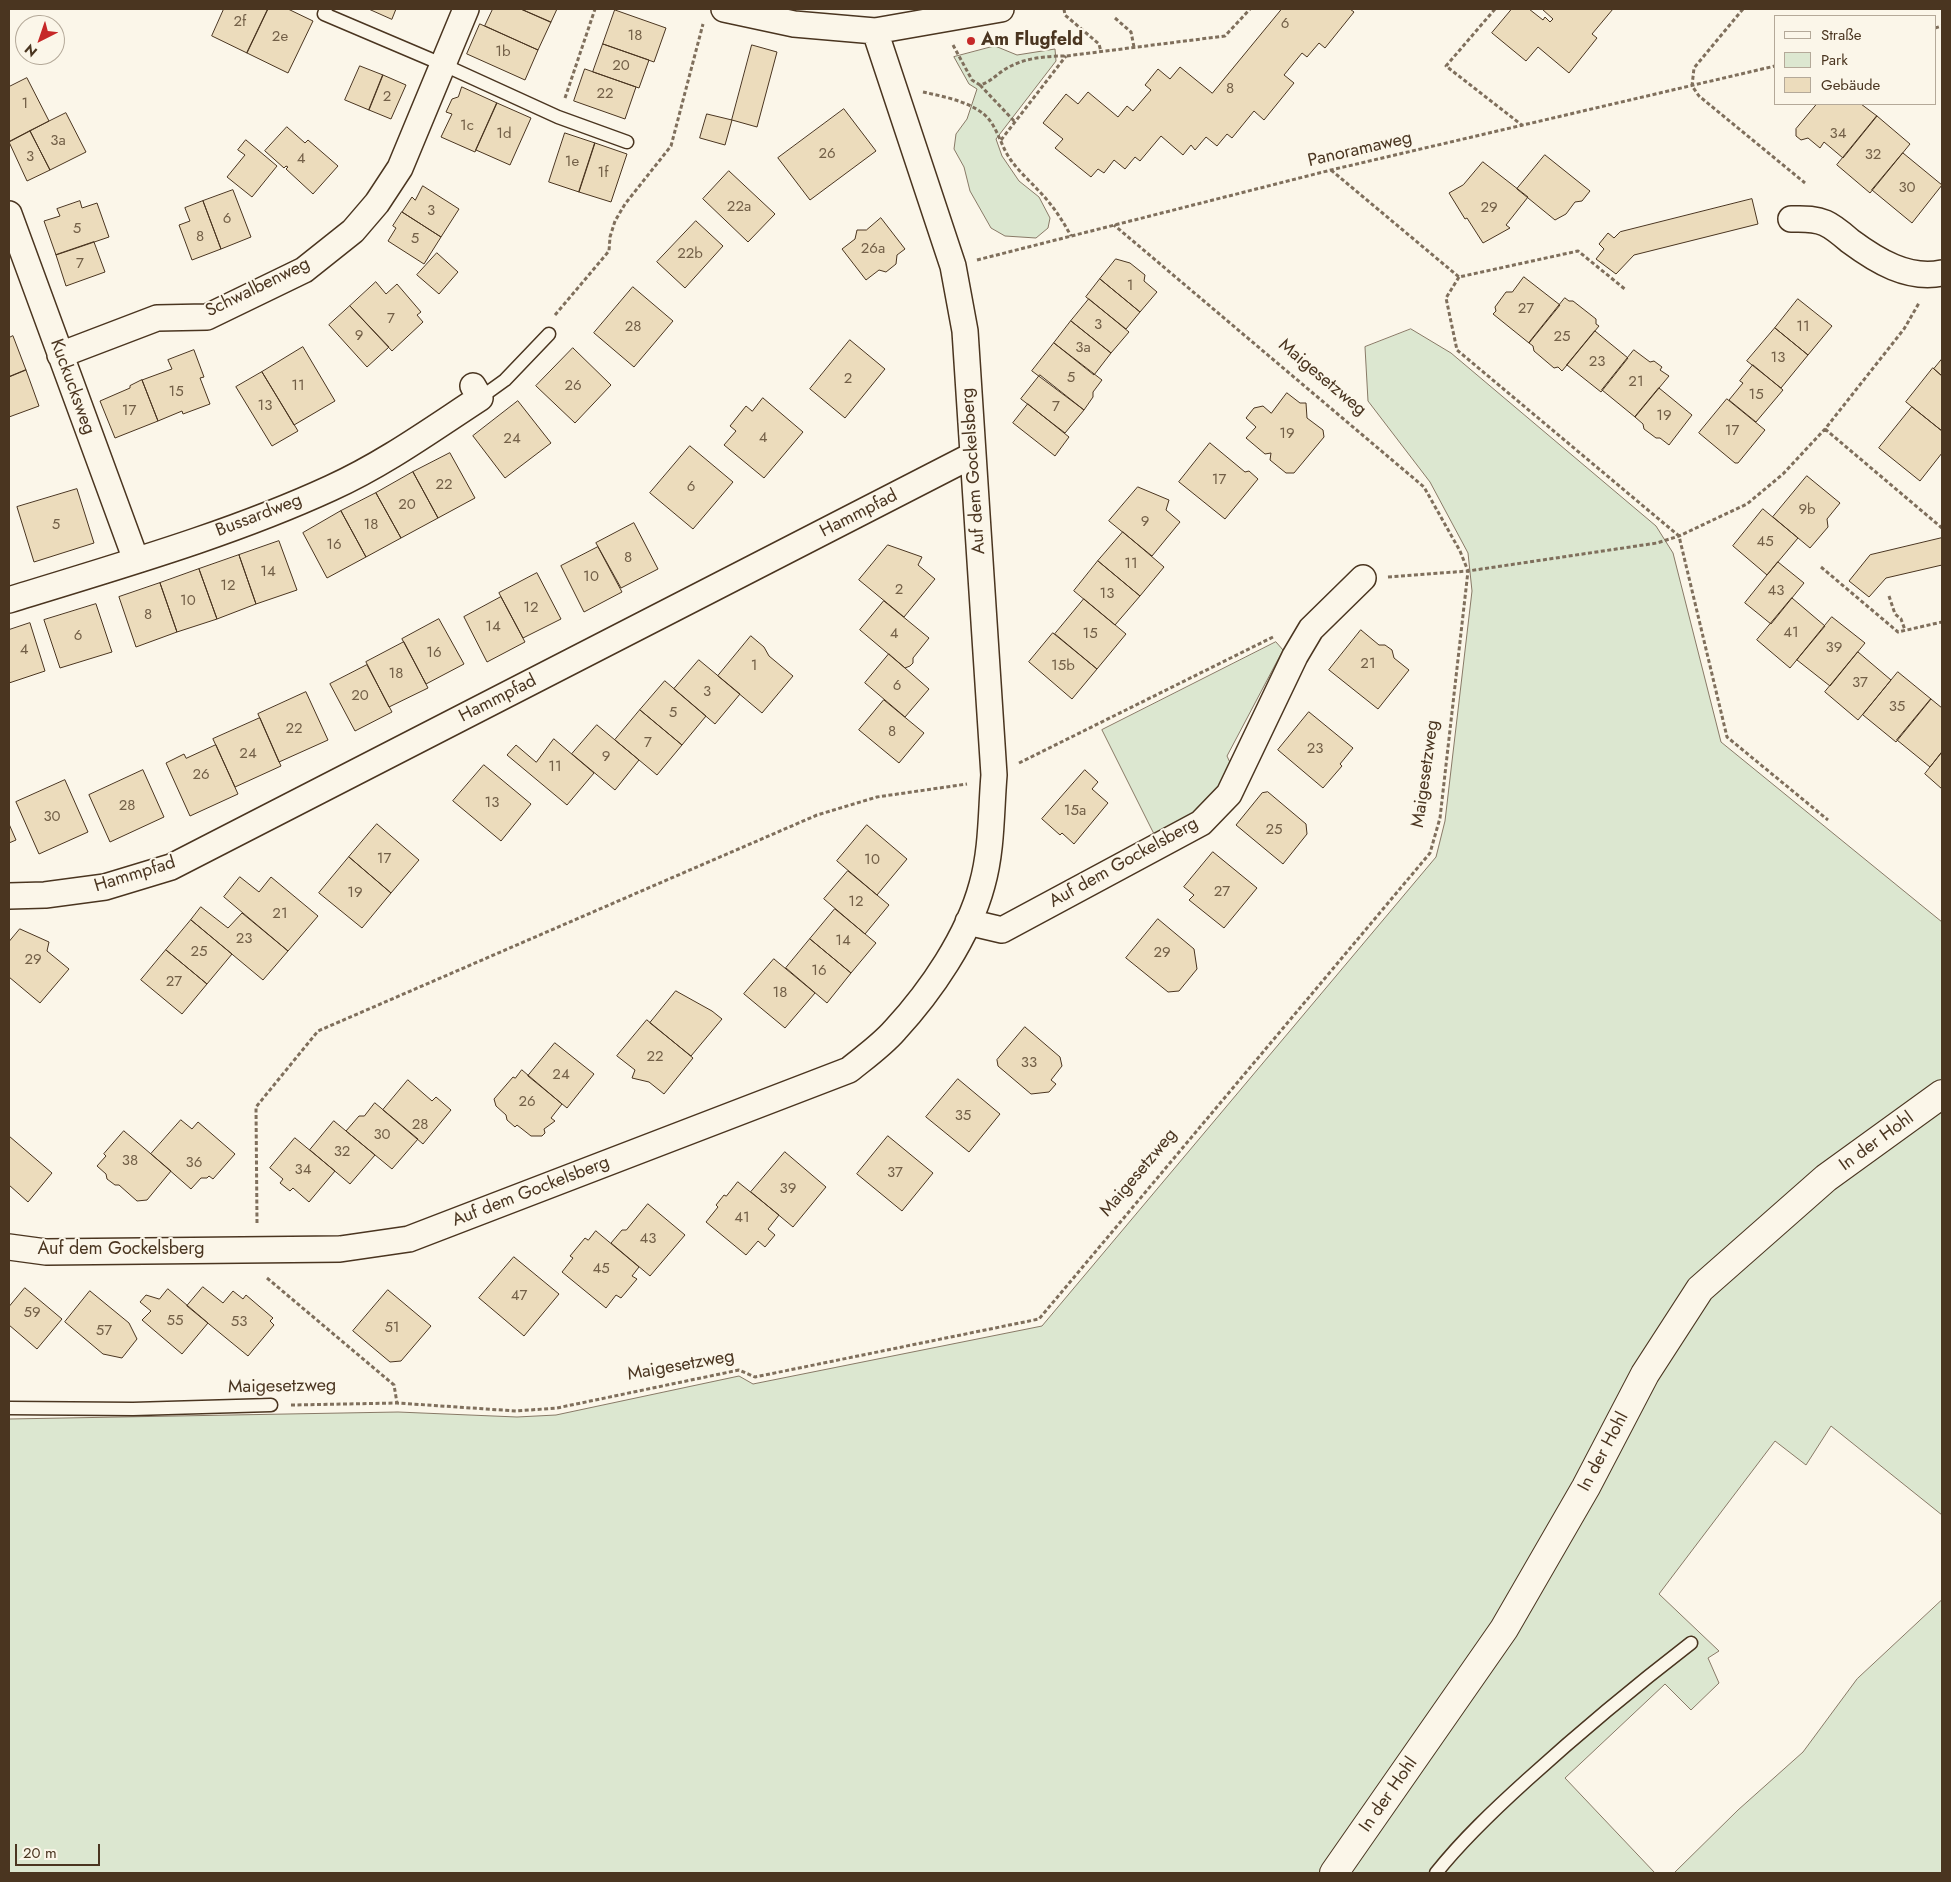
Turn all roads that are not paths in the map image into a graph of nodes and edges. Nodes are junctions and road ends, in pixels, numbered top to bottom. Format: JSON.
{"nodes":[{"id":1,"x":326,"y":9,"type":"edge"},
{"id":2,"x":466,"y":9,"type":"edge"},
{"id":3,"x":1001,"y":9,"type":"edge"},
{"id":4,"x":714,"y":13,"type":"edge"},
{"id":5,"x":875,"y":30,"type":"junction"},
{"id":6,"x":444,"y":65,"type":"junction"},
{"id":7,"x":627,"y":142,"type":"dead end"},
{"id":8,"x":9,"y":214,"type":"edge"},
{"id":9,"x":1791,"y":219,"type":"dead end"},
{"id":10,"x":1942,"y":273,"type":"edge"},
{"id":11,"x":549,"y":334,"type":"road end"},
{"id":12,"x":60,"y":355,"type":"junction"},
{"id":13,"x":476,"y":392,"type":"joint"},
{"id":14,"x":973,"y":455,"type":"junction"},
{"id":15,"x":136,"y":560,"type":"junction"},
{"id":16,"x":1363,"y":578,"type":"road end"},
{"id":17,"x":9,"y":600,"type":"edge"},
{"id":18,"x":9,"y":896,"type":"edge"},
{"id":19,"x":968,"y":922,"type":"junction"},
{"id":20,"x":1942,"y":1094,"type":"edge"},
{"id":21,"x":9,"y":1247,"type":"edge"},
{"id":22,"x":271,"y":1405,"type":"road end"},
{"id":23,"x":9,"y":1408,"type":"edge"},
{"id":24,"x":1690,"y":1643,"type":"dead end"},
{"id":25,"x":1334,"y":1873,"type":"edge"},
{"id":26,"x":1436,"y":1873,"type":"edge"}],
"edges":[{"from":1,"to":6,"type":"lane"},
{"from":2,"to":6,"type":"street","name":"Schwalbenweg"},
{"from":3,"to":5,"type":"street"},
{"from":4,"to":5,"type":"street"},
{"from":5,"to":14,"type":"street","name":"Auf dem Gockelsberg"},
{"from":6,"to":7,"type":"lane"},
{"from":6,"to":12,"type":"street","name":"Schwalbenweg"},
{"from":8,"to":12,"type":"street","name":"Kuckucksweg"},
{"from":9,"to":10,"type":"street"},
{"from":11,"to":13,"type":"lane"},
{"from":12,"to":15,"type":"street","name":"Kuckucksweg"},
{"from":13,"to":15,"type":"street","name":"Bussardweg"},
{"from":14,"to":18,"type":"street","name":"Hammpfad"},
{"from":14,"to":19,"type":"street","name":"Auf dem Gockelsberg"},
{"from":15,"to":17,"type":"street","name":"Bussardweg"},
{"from":16,"to":19,"type":"street","name":"Auf dem Gockelsberg"},
{"from":19,"to":21,"type":"street","name":"Auf dem Gockelsberg"},
{"from":20,"to":25,"type":"street","name":"In der Hohl"},
{"from":22,"to":23,"type":"lane","name":"Maigesetzweg"},
{"from":24,"to":26,"type":"lane"}]}
